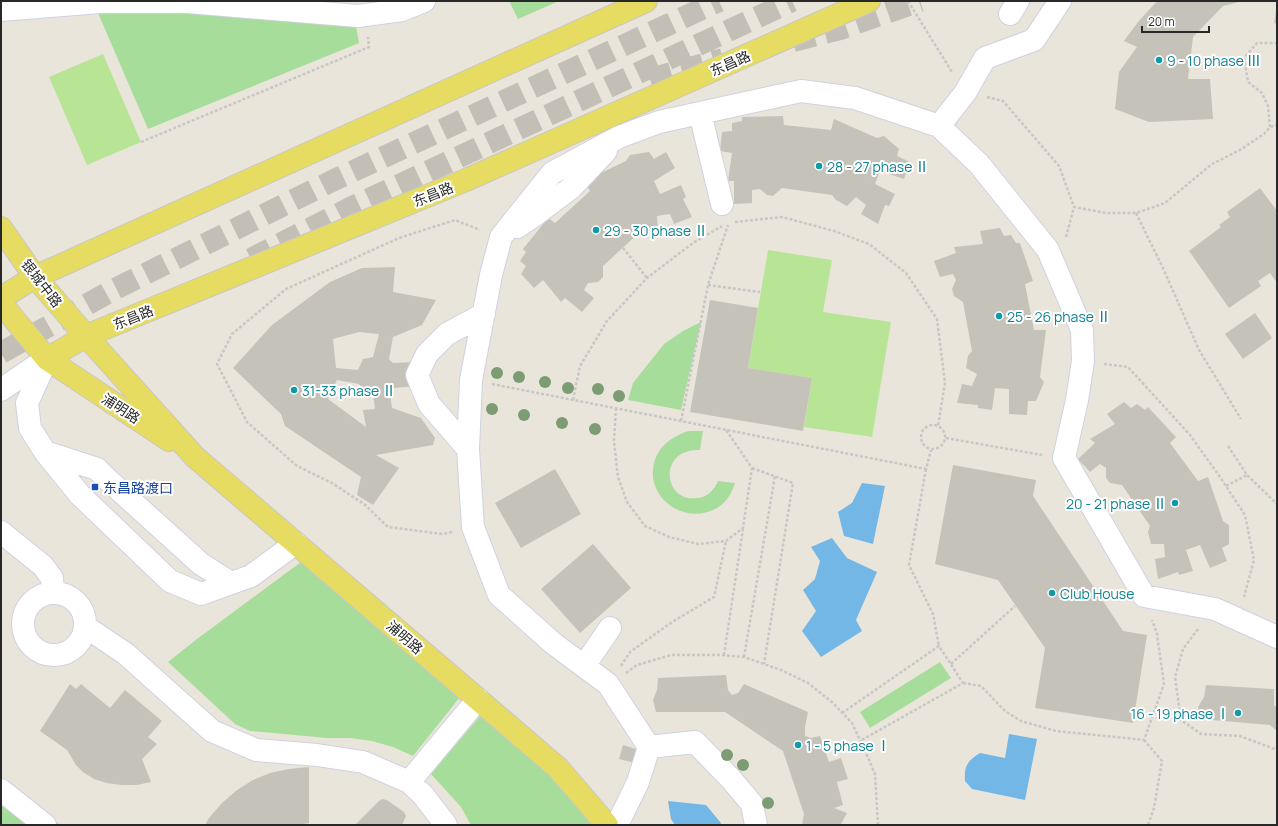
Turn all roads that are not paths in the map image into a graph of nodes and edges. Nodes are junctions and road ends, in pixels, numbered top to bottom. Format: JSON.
{"nodes":[{"id":1,"x":424,"y":1,"type":"edge"},
{"id":2,"x":646,"y":1,"type":"edge"},
{"id":3,"x":868,"y":1,"type":"edge"},
{"id":4,"x":1060,"y":1,"type":"edge"},
{"id":5,"x":1,"y":10,"type":"edge"},
{"id":6,"x":700,"y":113,"type":"junction"},
{"id":7,"x":939,"y":126,"type":"junction"},
{"id":8,"x":725,"y":213,"type":"road end"},
{"id":9,"x":1,"y":228,"type":"edge"},
{"id":10,"x":35,"y":278,"type":"junction"},
{"id":11,"x":1,"y":298,"type":"edge"},
{"id":12,"x":1,"y":303,"type":"edge"},
{"id":13,"x":484,"y":314,"type":"junction"},
{"id":14,"x":86,"y":336,"type":"junction"},
{"id":15,"x":47,"y":359,"type":"junction"},
{"id":16,"x":1,"y":390,"type":"edge"},
{"id":17,"x":468,"y":449,"type":"junction"},
{"id":18,"x":45,"y":452,"type":"junction"},
{"id":19,"x":196,"y":457,"type":"junction"},
{"id":20,"x":1,"y":532,"type":"edge"},
{"id":21,"x":296,"y":543,"type":"junction"},
{"id":22,"x":231,"y":583,"type":"junction"},
{"id":23,"x":53,"y":592,"type":"junction"},
{"id":24,"x":86,"y":627,"type":"junction"},
{"id":25,"x":610,"y":628,"type":"dead end"},
{"id":26,"x":1277,"y":636,"type":"edge"},
{"id":27,"x":584,"y":666,"type":"junction"},
{"id":28,"x":478,"y":699,"type":"junction"},
{"id":29,"x":649,"y":747,"type":"junction"},
{"id":30,"x":410,"y":782,"type":"junction"},
{"id":31,"x":1,"y":790,"type":"edge"},
{"id":32,"x":45,"y":825,"type":"edge"},
{"id":33,"x":446,"y":825,"type":"edge"},
{"id":34,"x":606,"y":825,"type":"edge"},
{"id":35,"x":617,"y":825,"type":"edge"},
{"id":36,"x":756,"y":825,"type":"edge"}],
"edges":[{"from":1,"to":5,"type":"street"},
{"from":2,"to":10,"type":"main road"},
{"from":3,"to":14,"type":"main road","name":"东昌路"},
{"from":4,"to":7,"type":"street"},
{"from":6,"to":7,"type":"street"},
{"from":6,"to":8,"type":"street"},
{"from":6,"to":13,"type":"street"},
{"from":7,"to":26,"type":"street"},
{"from":9,"to":10,"type":"main road","name":"银城中路"},
{"from":10,"to":11,"type":"main road"},
{"from":10,"to":14,"type":"main road","name":"银城中路"},
{"from":12,"to":15,"type":"main road"},
{"from":13,"to":17,"type":"street"},
{"from":13,"to":17,"type":"street"},
{"from":14,"to":15,"type":"main road","name":"东昌路"},
{"from":14,"to":19,"type":"main road","name":"浦明路"},
{"from":15,"to":16,"type":"street","name":"东昌路"},
{"from":15,"to":18,"type":"street"},
{"from":15,"to":19,"type":"main road","name":"浦明路"},
{"from":17,"to":27,"type":"street"},
{"from":18,"to":22,"type":"street"},
{"from":18,"to":22,"type":"street"},
{"from":19,"to":21,"type":"main road","name":"浦明路"},
{"from":20,"to":23,"type":"street"},
{"from":21,"to":22,"type":"street"},
{"from":21,"to":28,"type":"main road","name":"浦明路"},
{"from":23,"to":24,"type":"street"},
{"from":23,"to":24,"type":"street"},
{"from":24,"to":30,"type":"street"},
{"from":25,"to":27,"type":"street"},
{"from":27,"to":29,"type":"street"},
{"from":28,"to":30,"type":"street"},
{"from":28,"to":34,"type":"main road","name":"浦明路"},
{"from":29,"to":35,"type":"street"},
{"from":29,"to":36,"type":"street"},
{"from":30,"to":33,"type":"street"},
{"from":31,"to":32,"type":"street"}]}
